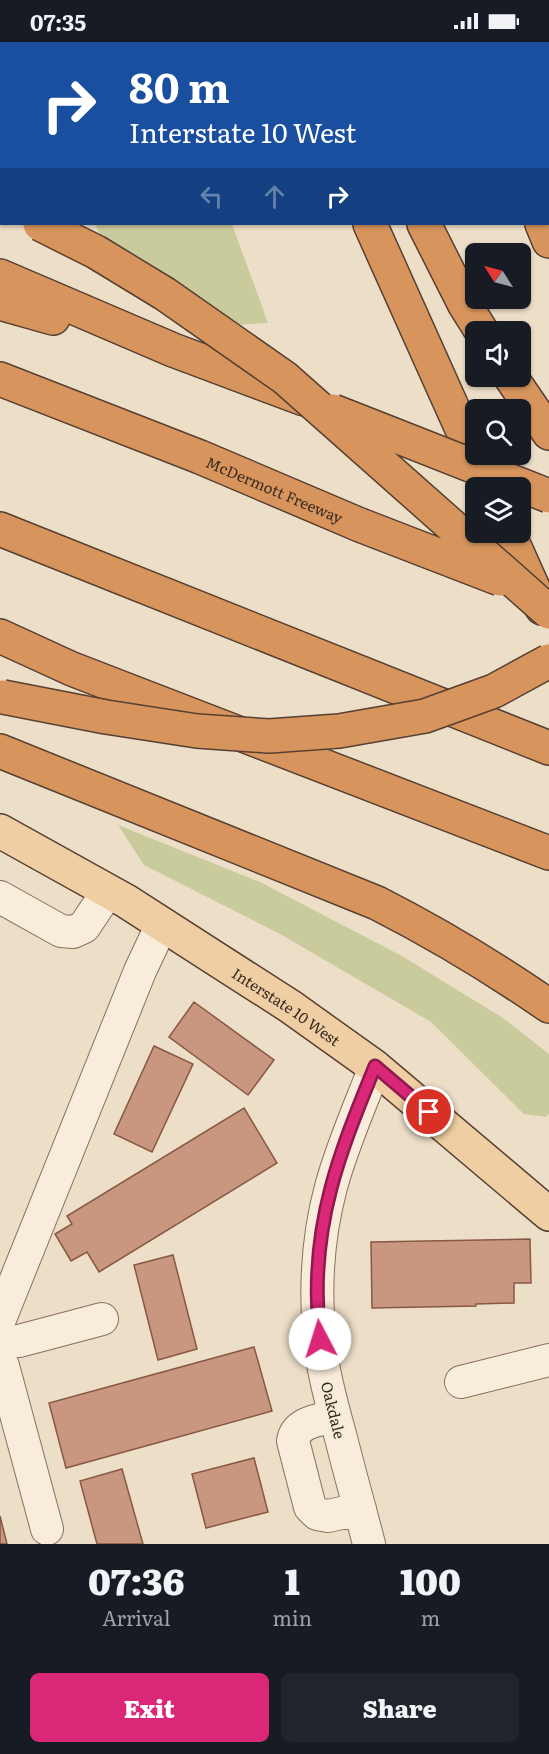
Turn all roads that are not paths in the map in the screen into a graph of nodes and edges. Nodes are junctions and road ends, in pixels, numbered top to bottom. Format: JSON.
{"nodes":[{"id":1,"x":42,"y":225,"type":"edge"},
{"id":2,"x":370,"y":225,"type":"edge"},
{"id":3,"x":382,"y":225,"type":"edge"},
{"id":4,"x":425,"y":225,"type":"edge"},
{"id":5,"x":542,"y":225,"type":"edge"},
{"id":6,"x":549,"y":241,"type":"edge"},
{"id":7,"x":0,"y":276,"type":"edge"},
{"id":8,"x":0,"y":303,"type":"edge"},
{"id":9,"x":475,"y":321,"type":"edge"},
{"id":10,"x":422,"y":339,"type":"junction"},
{"id":11,"x":174,"y":351,"type":"junction"},
{"id":12,"x":0,"y":378,"type":"edge"},
{"id":13,"x":518,"y":387,"type":"edge"},
{"id":14,"x":549,"y":433,"type":"edge"},
{"id":15,"x":483,"y":477,"type":"edge"},
{"id":16,"x":549,"y":496,"type":"edge"},
{"id":17,"x":0,"y":529,"type":"edge"},
{"id":18,"x":513,"y":543,"type":"edge"},
{"id":19,"x":549,"y":598,"type":"edge"},
{"id":20,"x":549,"y":612,"type":"edge"},
{"id":21,"x":549,"y":624,"type":"edge"},
{"id":22,"x":0,"y":636,"type":"edge"},
{"id":23,"x":0,"y":648,"type":"edge"},
{"id":24,"x":549,"y":661,"type":"edge"},
{"id":25,"x":72,"y":669,"type":"junction"},
{"id":26,"x":0,"y":697,"type":"edge"},
{"id":27,"x":549,"y":747,"type":"edge"},
{"id":28,"x":0,"y":751,"type":"edge"},
{"id":29,"x":0,"y":831,"type":"edge"},
{"id":30,"x":549,"y":853,"type":"edge"},
{"id":31,"x":108,"y":891,"type":"junction"},
{"id":32,"x":0,"y":897,"type":"edge"},
{"id":33,"x":162,"y":924,"type":"junction"},
{"id":34,"x":549,"y":1006,"type":"edge"},
{"id":35,"x":375,"y":1066,"type":"junction"},
{"id":36,"x":549,"y":1214,"type":"edge"},
{"id":37,"x":0,"y":1319,"type":"edge"},
{"id":38,"x":102,"y":1319,"type":"dead end"},
{"id":39,"x":0,"y":1342,"type":"edge"},
{"id":40,"x":0,"y":1360,"type":"edge"},
{"id":41,"x":549,"y":1360,"type":"edge"},
{"id":42,"x":461,"y":1382,"type":"dead end"},
{"id":43,"x":334,"y":1416,"type":"junction"},
{"id":44,"x":360,"y":1509,"type":"junction"},
{"id":45,"x":47,"y":1529,"type":"dead end"},
{"id":46,"x":369,"y":1544,"type":"edge"}],
"edges":[{"from":1,"to":20,"type":"highway","bridge":true},
{"from":2,"to":10,"type":"highway"},
{"from":3,"to":10,"type":"highway"},
{"from":4,"to":9,"type":"highway"},
{"from":5,"to":6,"type":"highway"},
{"from":7,"to":11,"type":"highway"},
{"from":8,"to":11,"type":"highway"},
{"from":10,"to":15,"type":"highway"},
{"from":11,"to":16,"type":"highway","bridge":true},
{"from":12,"to":19,"type":"highway","name":"McDermott Freeway","bridge":true},
{"from":13,"to":14,"type":"highway"},
{"from":17,"to":27,"type":"highway"},
{"from":18,"to":21,"type":"highway"},
{"from":22,"to":25,"type":"highway"},
{"from":23,"to":25,"type":"highway"},
{"from":24,"to":26,"type":"highway","bridge":true},
{"from":25,"to":30,"type":"highway"},
{"from":28,"to":34,"type":"highway"},
{"from":29,"to":31,"type":"main road","name":"Interstate 10 West"},
{"from":31,"to":32,"type":"street"},
{"from":31,"to":33,"type":"main road","name":"Interstate 10 West"},
{"from":33,"to":35,"type":"main road","name":"Interstate 10 West"},
{"from":33,"to":37,"type":"street"},
{"from":35,"to":36,"type":"main road","name":"Interstate 10 West"},
{"from":35,"to":43,"type":"street","name":"Oakdale"},
{"from":38,"to":39,"type":"street"},
{"from":40,"to":45,"type":"street"},
{"from":41,"to":42,"type":"street"},
{"from":43,"to":44,"type":"street","name":"Oakdale"},
{"from":43,"to":44,"type":"street"},
{"from":44,"to":46,"type":"street","name":"Oakdale"}]}
